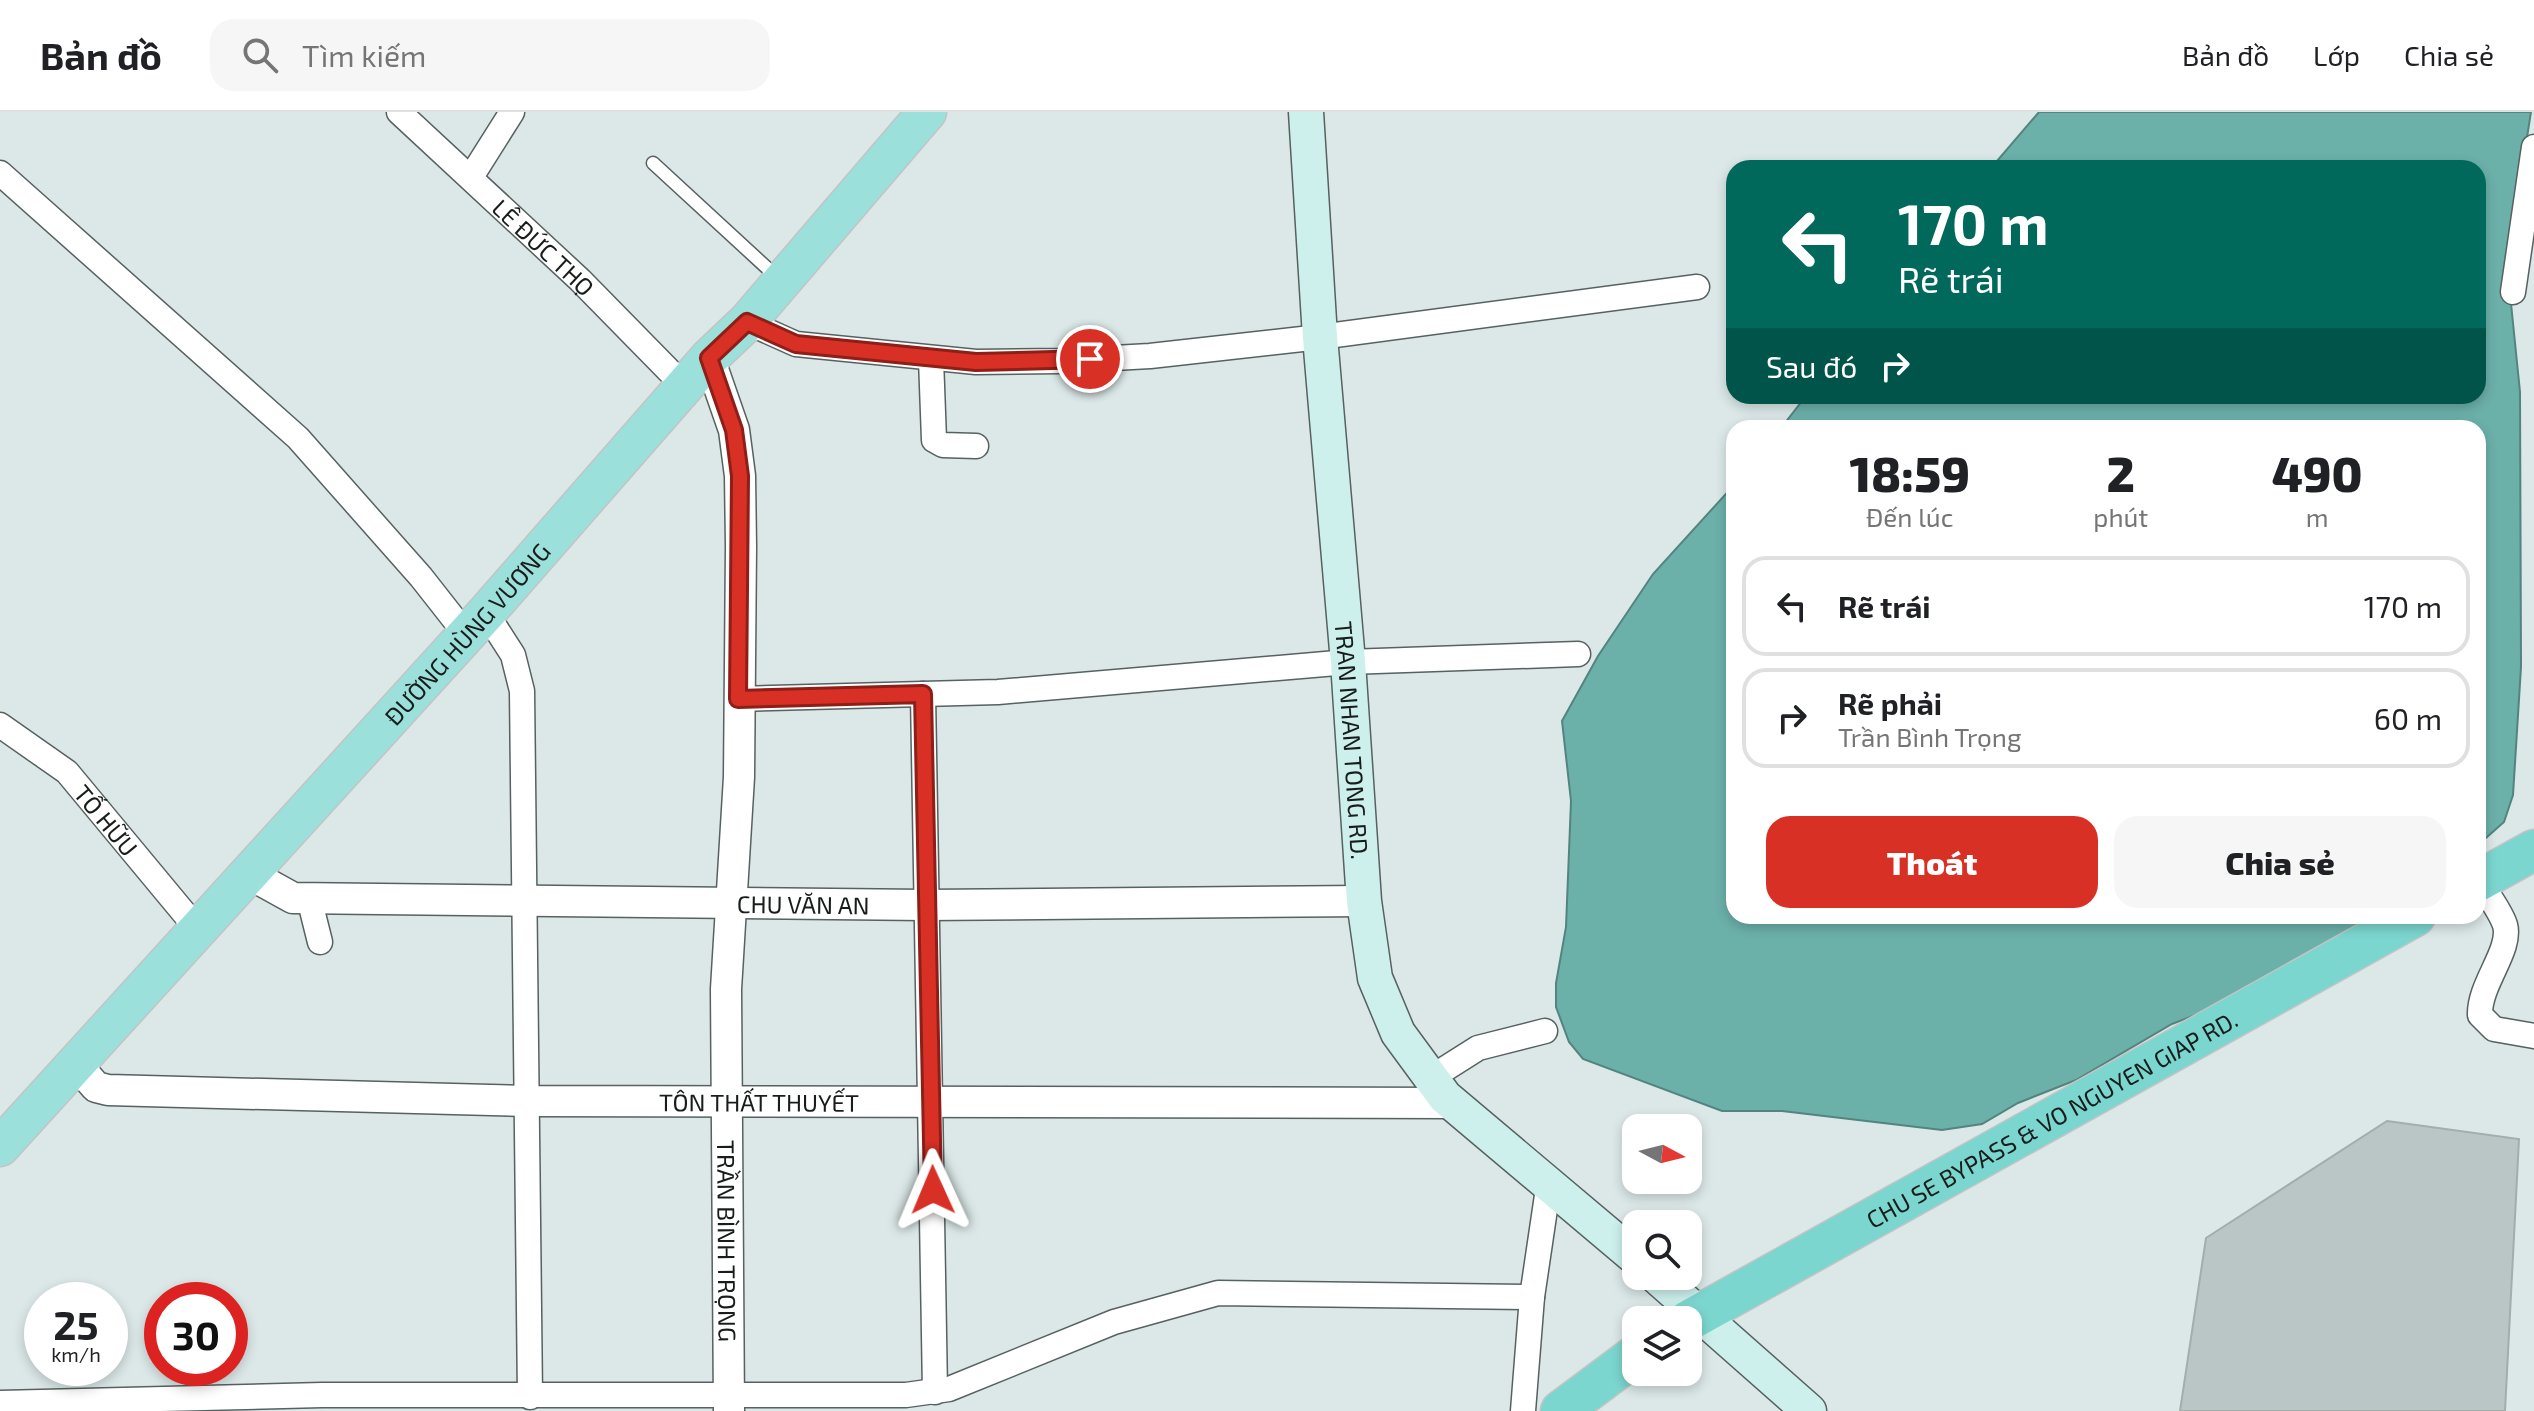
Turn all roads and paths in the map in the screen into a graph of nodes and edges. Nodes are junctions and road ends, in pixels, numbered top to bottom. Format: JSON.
{"nodes":[{"id":1,"x":399,"y":112,"type":"edge"},
{"id":2,"x":512,"y":112,"type":"edge"},
{"id":3,"x":927,"y":112,"type":"edge"},
{"id":4,"x":1306,"y":112,"type":"edge"},
{"id":5,"x":2534,"y":147,"type":"edge"},
{"id":6,"x":653,"y":163,"type":"dead end"},
{"id":7,"x":0,"y":173,"type":"edge"},
{"id":8,"x":471,"y":177,"type":"junction"},
{"id":9,"x":781,"y":282,"type":"junction"},
{"id":10,"x":1697,"y":287,"type":"dead end"},
{"id":11,"x":2513,"y":292,"type":"dead end"},
{"id":12,"x":747,"y":322,"type":"junction"},
{"id":13,"x":1320,"y":337,"type":"junction"},
{"id":14,"x":709,"y":358,"type":"junction"},
{"id":15,"x":931,"y":359,"type":"junction"},
{"id":16,"x":684,"y":386,"type":"junction"},
{"id":17,"x":976,"y":446,"type":"dead end"},
{"id":18,"x":475,"y":623,"type":"junction"},
{"id":19,"x":1578,"y":654,"type":"dead end"},
{"id":20,"x":1348,"y":662,"type":"junction"},
{"id":21,"x":923,"y":694,"type":"junction"},
{"id":22,"x":738,"y":699,"type":"junction"},
{"id":23,"x":0,"y":725,"type":"edge"},
{"id":24,"x":2534,"y":850,"type":"edge"},
{"id":25,"x":253,"y":867,"type":"junction"},
{"id":26,"x":2486,"y":877,"type":"edge"},
{"id":27,"x":2486,"y":896,"type":"edge"},
{"id":28,"x":309,"y":898,"type":"junction"},
{"id":29,"x":523,"y":901,"type":"junction"},
{"id":30,"x":1364,"y":901,"type":"junction"},
{"id":31,"x":729,"y":903,"type":"junction"},
{"id":32,"x":925,"y":905,"type":"junction"},
{"id":33,"x":2401,"y":924,"type":"edge"},
{"id":34,"x":199,"y":931,"type":"junction"},
{"id":35,"x":320,"y":942,"type":"dead end"},
{"id":36,"x":1545,"y":1031,"type":"dead end"},
{"id":37,"x":2534,"y":1036,"type":"edge"},
{"id":38,"x":76,"y":1064,"type":"junction"},
{"id":39,"x":1440,"y":1091,"type":"junction"},
{"id":40,"x":727,"y":1100,"type":"junction"},
{"id":41,"x":527,"y":1101,"type":"junction"},
{"id":42,"x":932,"y":1103,"type":"junction"},
{"id":43,"x":0,"y":1147,"type":"edge"},
{"id":44,"x":1549,"y":1182,"type":"junction"},
{"id":45,"x":1622,"y":1246,"type":"edge"},
{"id":46,"x":1669,"y":1290,"type":"edge"},
{"id":47,"x":1532,"y":1297,"type":"junction"},
{"id":48,"x":1683,"y":1306,"type":"edge"},
{"id":49,"x":1702,"y":1314,"type":"edge"},
{"id":50,"x":1702,"y":1324,"type":"edge"},
{"id":51,"x":1622,"y":1365,"type":"edge"},
{"id":52,"x":935,"y":1392,"type":"junction"},
{"id":53,"x":530,"y":1397,"type":"junction"},
{"id":54,"x":729,"y":1402,"type":"edge"},
{"id":55,"x":0,"y":1403,"type":"edge"},
{"id":56,"x":358,"y":1403,"type":"edge"},
{"id":57,"x":228,"y":1404,"type":"edge"},
{"id":58,"x":1523,"y":1411,"type":"edge"},
{"id":59,"x":1561,"y":1411,"type":"edge"},
{"id":60,"x":1809,"y":1411,"type":"edge"}],
"edges":[{"from":1,"to":8,"type":"street","name":"LÊ ĐỨC THỌ"},
{"from":2,"to":8,"type":"street"},
{"from":3,"to":9,"type":"main road","name":"ĐƯỜNG HÙNG VƯƠNG"},
{"from":4,"to":13,"type":"main road","name":"TRAN NHAN TONG RD."},
{"from":5,"to":11,"type":"street"},
{"from":6,"to":9,"type":"lane"},
{"from":7,"to":18,"type":"street"},
{"from":8,"to":16,"type":"street","name":"LÊ ĐỨC THỌ"},
{"from":9,"to":12,"type":"main road","name":"ĐƯỜNG HÙNG VƯƠNG"},
{"from":10,"to":13,"type":"street"},
{"from":12,"to":14,"type":"main road","name":"ĐƯỜNG HÙNG VƯƠNG"},
{"from":12,"to":15,"type":"street"},
{"from":13,"to":15,"type":"street"},
{"from":13,"to":20,"type":"main road","name":"TRAN NHAN TONG RD."},
{"from":14,"to":16,"type":"main road","name":"ĐƯỜNG HÙNG VƯƠNG"},
{"from":14,"to":22,"type":"street","name":"TRẦN BÌNH TRỌNG"},
{"from":15,"to":17,"type":"street"},
{"from":16,"to":18,"type":"main road","name":"ĐƯỜNG HÙNG VƯƠNG"},
{"from":18,"to":25,"type":"main road","name":"ĐƯỜNG HÙNG VƯƠNG"},
{"from":18,"to":29,"type":"street"},
{"from":19,"to":20,"type":"street"},
{"from":20,"to":21,"type":"street"},
{"from":20,"to":30,"type":"main road","name":"TRAN NHAN TONG RD."},
{"from":21,"to":22,"type":"street"},
{"from":21,"to":32,"type":"street"},
{"from":22,"to":31,"type":"street","name":"TRẦN BÌNH TRỌNG"},
{"from":23,"to":34,"type":"street","name":"TỐ HỮU"},
{"from":24,"to":26,"type":"highway"},
{"from":25,"to":28,"type":"street","name":"CHU VĂN AN"},
{"from":25,"to":34,"type":"main road","name":"ĐƯỜNG HÙNG VƯƠNG"},
{"from":27,"to":37,"type":"street"},
{"from":28,"to":29,"type":"street","name":"CHU VĂN AN"},
{"from":28,"to":35,"type":"street"},
{"from":29,"to":31,"type":"street","name":"CHU VĂN AN"},
{"from":29,"to":41,"type":"street"},
{"from":30,"to":32,"type":"street","name":"CHU VĂN AN"},
{"from":30,"to":39,"type":"main road","name":"TRAN NHAN TONG RD."},
{"from":31,"to":32,"type":"street","name":"CHU VĂN AN"},
{"from":31,"to":40,"type":"street","name":"TRẦN BÌNH TRỌNG"},
{"from":32,"to":42,"type":"street"},
{"from":33,"to":49,"type":"highway","name":"CHU SE BYPASS & VO NGUYEN GIAP RD."},
{"from":34,"to":38,"type":"main road","name":"ĐƯỜNG HÙNG VƯƠNG"},
{"from":36,"to":39,"type":"street"},
{"from":38,"to":41,"type":"street","name":"TÔN THẤT THUYẾT"},
{"from":38,"to":43,"type":"main road","name":"ĐƯỜNG HÙNG VƯƠNG"},
{"from":39,"to":42,"type":"street","name":"TÔN THẤT THUYẾT"},
{"from":39,"to":44,"type":"main road","name":"TRAN NHAN TONG RD."},
{"from":40,"to":41,"type":"street","name":"TÔN THẤT THUYẾT"},
{"from":40,"to":42,"type":"street","name":"TÔN THẤT THUYẾT"},
{"from":40,"to":54,"type":"street","name":"TRẦN BÌNH TRỌNG"},
{"from":41,"to":53,"type":"street"},
{"from":42,"to":52,"type":"street"},
{"from":44,"to":45,"type":"main road","name":"TRAN NHAN TONG RD."},
{"from":44,"to":47,"type":"street"},
{"from":46,"to":48,"type":"main road"},
{"from":47,"to":52,"type":"street"},
{"from":47,"to":58,"type":"street"},
{"from":50,"to":60,"type":"main road"},
{"from":51,"to":59,"type":"highway"},
{"from":52,"to":54,"type":"street"},
{"from":53,"to":54,"type":"street"},
{"from":53,"to":56,"type":"street"},
{"from":55,"to":57,"type":"street"},
{"from":56,"to":57,"type":"street"}]}
